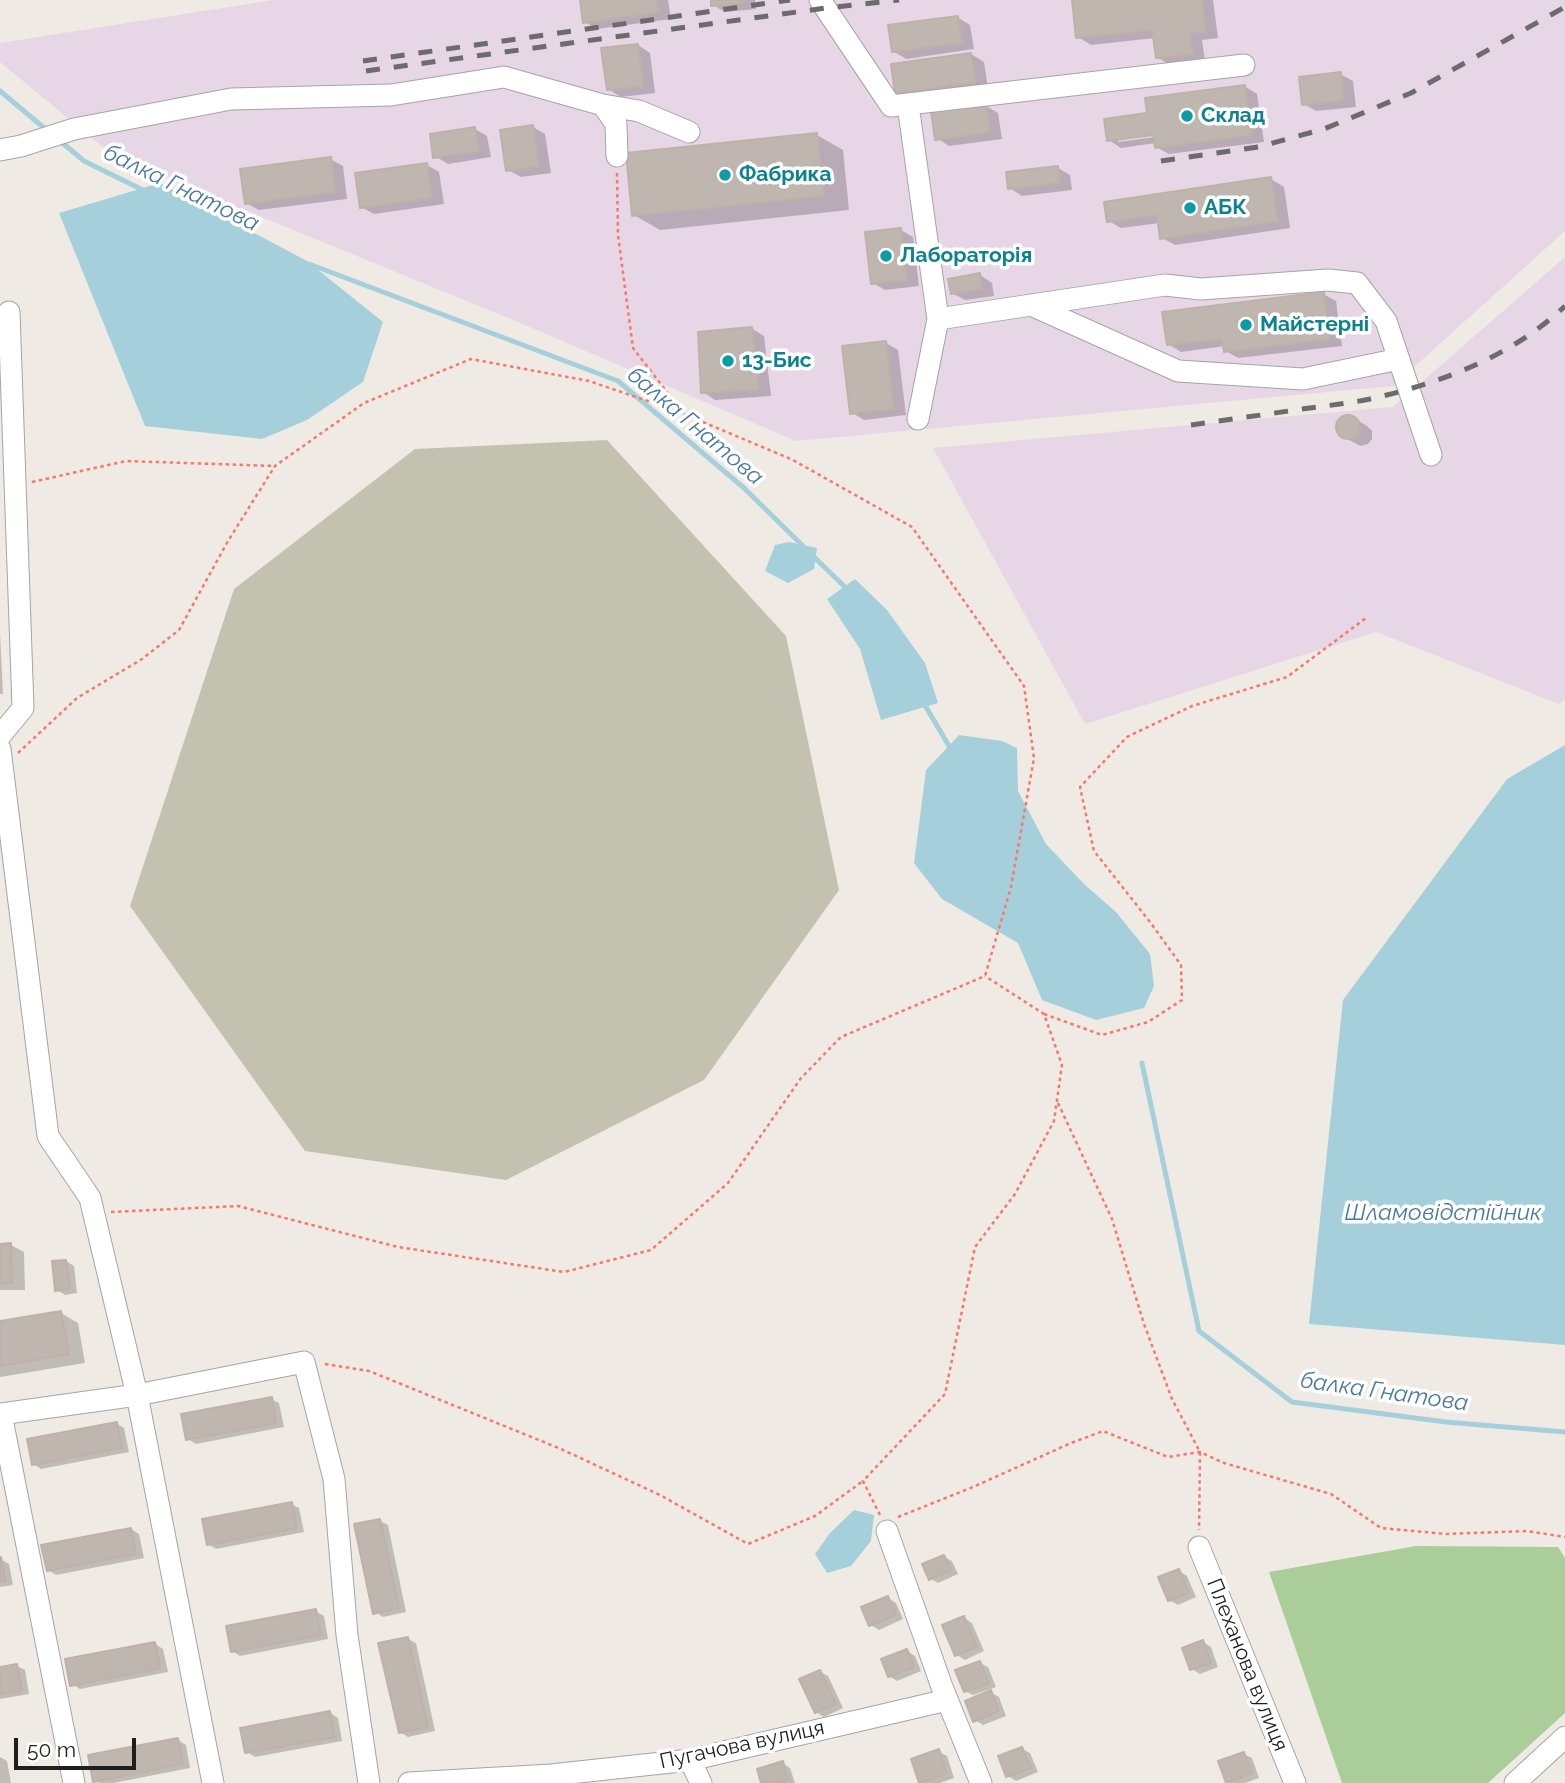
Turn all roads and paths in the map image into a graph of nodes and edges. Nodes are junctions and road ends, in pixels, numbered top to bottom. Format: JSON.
{"nodes":[{"id":1,"x":820,"y":0,"type":"edge"},
{"id":2,"x":1244,"y":65,"type":"dead end"},
{"id":3,"x":603,"y":105,"type":"junction"},
{"id":4,"x":899,"y":105,"type":"junction"},
{"id":5,"x":689,"y":132,"type":"dead end"},
{"id":6,"x":0,"y":150,"type":"edge"},
{"id":7,"x":617,"y":156,"type":"joint"},
{"id":8,"x":1031,"y":305,"type":"junction"},
{"id":9,"x":9,"y":312,"type":"dead end"},
{"id":10,"x":938,"y":319,"type":"junction"},
{"id":11,"x":1399,"y":359,"type":"junction"},
{"id":12,"x":684,"y":414,"type":"junction"},
{"id":13,"x":918,"y":419,"type":"dead end"},
{"id":14,"x":1431,"y":455,"type":"dead end"},
{"id":15,"x":275,"y":467,"type":"junction"},
{"id":16,"x":15,"y":486,"type":"junction"},
{"id":17,"x":1366,"y":618,"type":"dead end"},
{"id":18,"x":0,"y":736,"type":"edge"},
{"id":19,"x":1,"y":758,"type":"edge"},
{"id":20,"x":985,"y":976,"type":"junction"},
{"id":21,"x":1044,"y":1014,"type":"junction"},
{"id":22,"x":1057,"y":1102,"type":"junction"},
{"id":23,"x":93,"y":1213,"type":"junction"},
{"id":24,"x":304,"y":1362,"type":"junction"},
{"id":25,"x":137,"y":1395,"type":"junction"},
{"id":26,"x":1,"y":1414,"type":"edge"},
{"id":27,"x":1200,"y":1452,"type":"junction"},
{"id":28,"x":863,"y":1481,"type":"junction"},
{"id":29,"x":887,"y":1531,"type":"junction"},
{"id":30,"x":1565,"y":1537,"type":"edge"},
{"id":31,"x":1199,"y":1547,"type":"joint"},
{"id":32,"x":947,"y":1700,"type":"junction"},
{"id":33,"x":1562,"y":1743,"type":"edge"},
{"id":34,"x":690,"y":1760,"type":"junction"},
{"id":35,"x":552,"y":1779,"type":"edge"},
{"id":36,"x":74,"y":1783,"type":"edge"},
{"id":37,"x":214,"y":1783,"type":"edge"},
{"id":38,"x":369,"y":1783,"type":"edge"},
{"id":39,"x":409,"y":1783,"type":"edge"},
{"id":40,"x":701,"y":1783,"type":"edge"},
{"id":41,"x":981,"y":1783,"type":"edge"},
{"id":42,"x":1295,"y":1783,"type":"edge"},
{"id":43,"x":1515,"y":1783,"type":"edge"}],
"edges":[{"from":1,"to":4,"type":"street"},
{"from":2,"to":4,"type":"street"},
{"from":3,"to":5,"type":"street"},
{"from":3,"to":6,"type":"street"},
{"from":3,"to":7,"type":"street"},
{"from":4,"to":10,"type":"street"},
{"from":7,"to":12,"type":"path"},
{"from":8,"to":10,"type":"street"},
{"from":8,"to":11,"type":"street"},
{"from":8,"to":11,"type":"street"},
{"from":9,"to":16,"type":"street"},
{"from":10,"to":13,"type":"street"},
{"from":11,"to":14,"type":"street"},
{"from":12,"to":15,"type":"path"},
{"from":12,"to":20,"type":"path"},
{"from":15,"to":16,"type":"path"},
{"from":15,"to":19,"type":"path"},
{"from":16,"to":18,"type":"street"},
{"from":17,"to":21,"type":"path"},
{"from":19,"to":23,"type":"street"},
{"from":20,"to":21,"type":"path"},
{"from":20,"to":23,"type":"path"},
{"from":21,"to":22,"type":"path"},
{"from":22,"to":27,"type":"path"},
{"from":22,"to":28,"type":"path"},
{"from":23,"to":25,"type":"street"},
{"from":24,"to":25,"type":"street"},
{"from":24,"to":28,"type":"path"},
{"from":24,"to":38,"type":"street"},
{"from":25,"to":26,"type":"street"},
{"from":25,"to":37,"type":"street"},
{"from":26,"to":36,"type":"street"},
{"from":27,"to":29,"type":"path"},
{"from":27,"to":30,"type":"path"},
{"from":27,"to":31,"type":"path"},
{"from":28,"to":29,"type":"path"},
{"from":29,"to":32,"type":"street"},
{"from":31,"to":42,"type":"street","name":"Плеханова вулиця"},
{"from":32,"to":34,"type":"street","name":"Пугачова вулиця"},
{"from":32,"to":41,"type":"street"},
{"from":33,"to":43,"type":"street"},
{"from":34,"to":35,"type":"street","name":"Пугачова вулиця"},
{"from":34,"to":40,"type":"street"},
{"from":35,"to":39,"type":"street","name":"Пугачова вулиця"}]}
